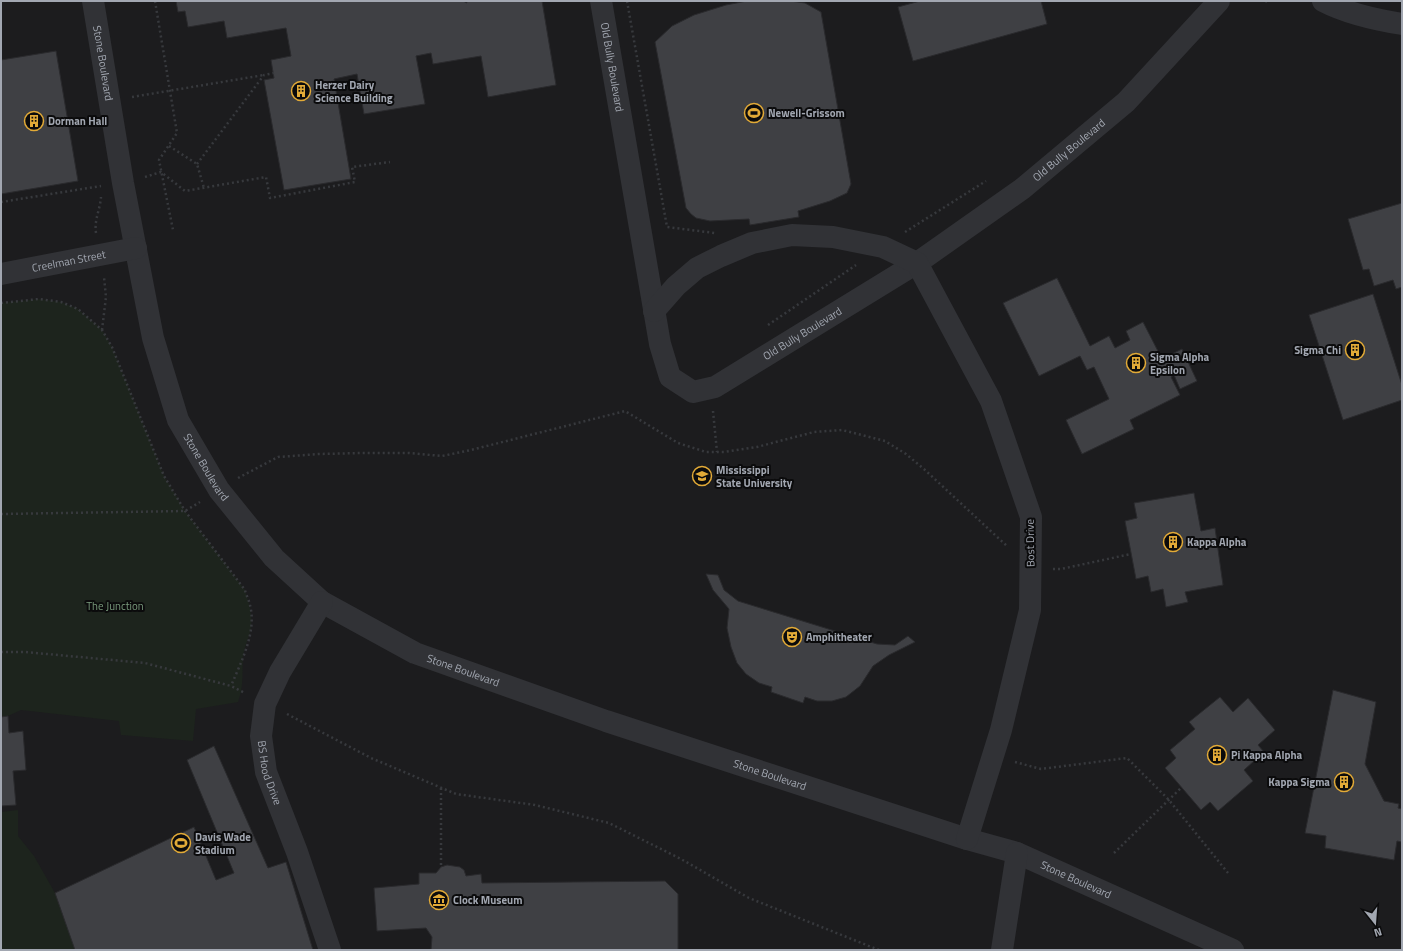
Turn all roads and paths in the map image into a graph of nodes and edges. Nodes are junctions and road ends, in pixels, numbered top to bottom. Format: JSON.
{"nodes":[{"id":1,"x":93,"y":1,"type":"edge"},
{"id":2,"x":155,"y":1,"type":"edge"},
{"id":3,"x":587,"y":1,"type":"edge"},
{"id":4,"x":601,"y":1,"type":"edge"},
{"id":5,"x":627,"y":1,"type":"edge"},
{"id":6,"x":1219,"y":1,"type":"edge"},
{"id":7,"x":1323,"y":1,"type":"edge"},
{"id":8,"x":1402,"y":24,"type":"edge"},
{"id":9,"x":274,"y":73,"type":"dead end"},
{"id":10,"x":264,"y":75,"type":"junction"},
{"id":11,"x":599,"y":76,"type":"dead end"},
{"id":12,"x":170,"y":91,"type":"junction"},
{"id":13,"x":109,"y":101,"type":"junction"},
{"id":14,"x":168,"y":146,"type":"junction"},
{"id":15,"x":390,"y":162,"type":"dead end"},
{"id":16,"x":197,"y":164,"type":"junction"},
{"id":17,"x":161,"y":172,"type":"junction"},
{"id":18,"x":101,"y":179,"type":"dead end"},
{"id":19,"x":123,"y":183,"type":"junction"},
{"id":20,"x":102,"y":186,"type":"junction"},
{"id":21,"x":204,"y":188,"type":"junction"},
{"id":22,"x":1,"y":202,"type":"edge"},
{"id":23,"x":173,"y":230,"type":"dead end"},
{"id":24,"x":720,"y":234,"type":"dead end"},
{"id":25,"x":136,"y":248,"type":"junction"},
{"id":26,"x":101,"y":255,"type":"junction"},
{"id":27,"x":917,"y":263,"type":"junction"},
{"id":28,"x":1,"y":274,"type":"edge"},
{"id":29,"x":1,"y":303,"type":"edge"},
{"id":30,"x":654,"y":311,"type":"junction"},
{"id":31,"x":102,"y":330,"type":"junction"},
{"id":32,"x":219,"y":490,"type":"junction"},
{"id":33,"x":185,"y":510,"type":"junction"},
{"id":34,"x":1,"y":514,"type":"edge"},
{"id":35,"x":1131,"y":554,"type":"dead end"},
{"id":36,"x":1030,"y":568,"type":"junction"},
{"id":37,"x":322,"y":602,"type":"junction"},
{"id":38,"x":1,"y":652,"type":"edge"},
{"id":39,"x":231,"y":686,"type":"junction"},
{"id":40,"x":265,"y":704,"type":"junction"},
{"id":41,"x":993,"y":754,"type":"junction"},
{"id":42,"x":441,"y":788,"type":"junction"},
{"id":43,"x":1181,"y":788,"type":"dead end"},
{"id":44,"x":1169,"y":800,"type":"junction"},
{"id":45,"x":967,"y":839,"type":"junction"},
{"id":46,"x":1017,"y":853,"type":"junction"},
{"id":47,"x":1114,"y":853,"type":"dead end"},
{"id":48,"x":441,"y":867,"type":"dead end"},
{"id":49,"x":1228,"y":873,"type":"dead end"},
{"id":50,"x":330,"y":950,"type":"edge"},
{"id":51,"x":879,"y":950,"type":"edge"},
{"id":52,"x":1002,"y":950,"type":"edge"},
{"id":53,"x":1233,"y":950,"type":"edge"}],
"edges":[{"from":1,"to":13,"type":"street","name":"Stone Boulevard"},
{"from":2,"to":12,"type":"path"},
{"from":3,"to":11,"type":"street"},
{"from":4,"to":30,"type":"street","name":"Old Bully Boulevard"},
{"from":5,"to":24,"type":"path"},
{"from":6,"to":27,"type":"street","name":"Old Bully Boulevard"},
{"from":7,"to":8,"type":"street"},
{"from":9,"to":10,"type":"path"},
{"from":10,"to":12,"type":"path"},
{"from":10,"to":16,"type":"path"},
{"from":12,"to":13,"type":"path"},
{"from":12,"to":14,"type":"path"},
{"from":13,"to":19,"type":"street","name":"Stone Boulevard"},
{"from":14,"to":16,"type":"path"},
{"from":14,"to":17,"type":"path"},
{"from":15,"to":21,"type":"path"},
{"from":16,"to":21,"type":"path"},
{"from":17,"to":19,"type":"path"},
{"from":17,"to":21,"type":"path"},
{"from":17,"to":23,"type":"path"},
{"from":18,"to":20,"type":"path"},
{"from":19,"to":25,"type":"street","name":"Stone Boulevard"},
{"from":20,"to":22,"type":"path"},
{"from":20,"to":26,"type":"path"},
{"from":25,"to":26,"type":"street","name":"Creelman Street"},
{"from":25,"to":32,"type":"street","name":"Stone Boulevard"},
{"from":26,"to":28,"type":"street","name":"Creelman Street"},
{"from":26,"to":31,"type":"path"},
{"from":27,"to":30,"type":"street"},
{"from":27,"to":30,"type":"street","name":"Old Bully Boulevard"},
{"from":27,"to":36,"type":"street","name":"Bost Drive"},
{"from":29,"to":31,"type":"path"},
{"from":31,"to":33,"type":"path"},
{"from":32,"to":33,"type":"path"},
{"from":32,"to":36,"type":"path"},
{"from":32,"to":37,"type":"street","name":"Stone Boulevard"},
{"from":33,"to":34,"type":"path"},
{"from":33,"to":39,"type":"path"},
{"from":35,"to":36,"type":"path"},
{"from":36,"to":41,"type":"street","name":"Bost Drive"},
{"from":37,"to":40,"type":"street","name":"BS Hood Drive"},
{"from":37,"to":45,"type":"street","name":"Stone Boulevard"},
{"from":38,"to":39,"type":"path"},
{"from":39,"to":40,"type":"path"},
{"from":40,"to":42,"type":"path"},
{"from":40,"to":50,"type":"street","name":"BS Hood Drive"},
{"from":41,"to":44,"type":"path"},
{"from":41,"to":45,"type":"street","name":"Bost Drive"},
{"from":42,"to":48,"type":"path"},
{"from":42,"to":51,"type":"path"},
{"from":43,"to":44,"type":"path"},
{"from":44,"to":47,"type":"path"},
{"from":44,"to":49,"type":"path"},
{"from":45,"to":46,"type":"street","name":"Stone Boulevard"},
{"from":46,"to":52,"type":"street"},
{"from":46,"to":53,"type":"street","name":"Stone Boulevard"}]}
